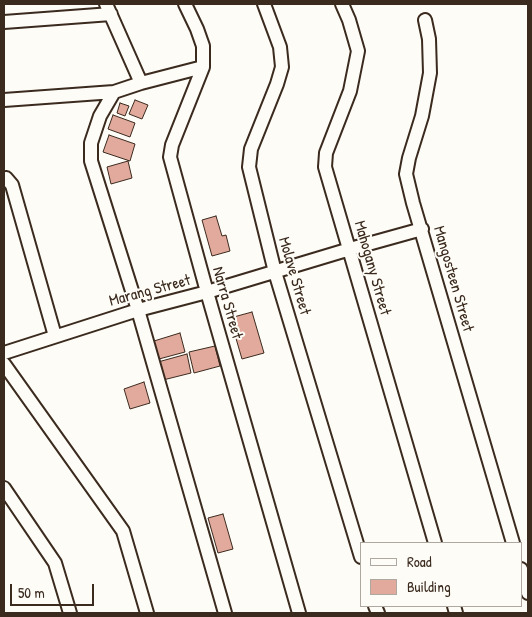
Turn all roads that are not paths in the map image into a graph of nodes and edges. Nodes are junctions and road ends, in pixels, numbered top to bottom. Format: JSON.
{"nodes":[{"id":1,"x":186,"y":4,"type":"edge"},
{"id":2,"x":264,"y":4,"type":"edge"},
{"id":3,"x":342,"y":4,"type":"edge"},
{"id":4,"x":109,"y":9,"type":"edge"},
{"id":5,"x":425,"y":20,"type":"dead end"},
{"id":6,"x":4,"y":22,"type":"edge"},
{"id":7,"x":203,"y":67,"type":"junction"},
{"id":8,"x":141,"y":83,"type":"junction"},
{"id":9,"x":114,"y":92,"type":"junction"},
{"id":10,"x":4,"y":100,"type":"edge"},
{"id":11,"x":6,"y":178,"type":"dead end"},
{"id":12,"x":422,"y":229,"type":"junction"},
{"id":13,"x":350,"y":249,"type":"junction"},
{"id":14,"x":275,"y":272,"type":"junction"},
{"id":15,"x":207,"y":292,"type":"junction"},
{"id":16,"x":138,"y":310,"type":"junction"},
{"id":17,"x":55,"y":336,"type":"junction"},
{"id":18,"x":4,"y":353,"type":"edge"},
{"id":19,"x":4,"y":364,"type":"edge"},
{"id":20,"x":4,"y":488,"type":"edge"},
{"id":21,"x":435,"y":542,"type":"edge"},
{"id":22,"x":513,"y":542,"type":"edge"},
{"id":23,"x":360,"y":554,"type":"edge"},
{"id":24,"x":522,"y":572,"type":"edge"},
{"id":25,"x":528,"y":593,"type":"edge"},
{"id":26,"x":70,"y":613,"type":"edge"},
{"id":27,"x":147,"y":613,"type":"edge"},
{"id":28,"x":225,"y":613,"type":"edge"},
{"id":29,"x":299,"y":613,"type":"edge"}],
"edges":[{"from":1,"to":7,"type":"street","name":"Narra Street"},
{"from":2,"to":14,"type":"street","name":"Molave Street"},
{"from":3,"to":13,"type":"street","name":"Mahogany Street"},
{"from":4,"to":6,"type":"street"},
{"from":4,"to":8,"type":"street"},
{"from":5,"to":12,"type":"street","name":"Mangosteen Street"},
{"from":7,"to":8,"type":"street"},
{"from":7,"to":15,"type":"street","name":"Narra Street"},
{"from":8,"to":9,"type":"street"},
{"from":9,"to":10,"type":"street"},
{"from":9,"to":16,"type":"street"},
{"from":11,"to":17,"type":"street"},
{"from":12,"to":13,"type":"street","name":"Marang Street"},
{"from":12,"to":22,"type":"street","name":"Mangosteen Street"},
{"from":13,"to":14,"type":"street","name":"Marang Street"},
{"from":13,"to":21,"type":"street","name":"Mahogany Street"},
{"from":14,"to":15,"type":"street","name":"Marang Street"},
{"from":14,"to":23,"type":"street","name":"Molave Street"},
{"from":15,"to":16,"type":"street","name":"Marang Street"},
{"from":15,"to":29,"type":"street","name":"Narra Street"},
{"from":16,"to":17,"type":"street","name":"Marang Street"},
{"from":16,"to":28,"type":"street"},
{"from":17,"to":18,"type":"street","name":"Marang Street"},
{"from":19,"to":27,"type":"street"},
{"from":20,"to":26,"type":"street"},
{"from":24,"to":25,"type":"street"}]}
